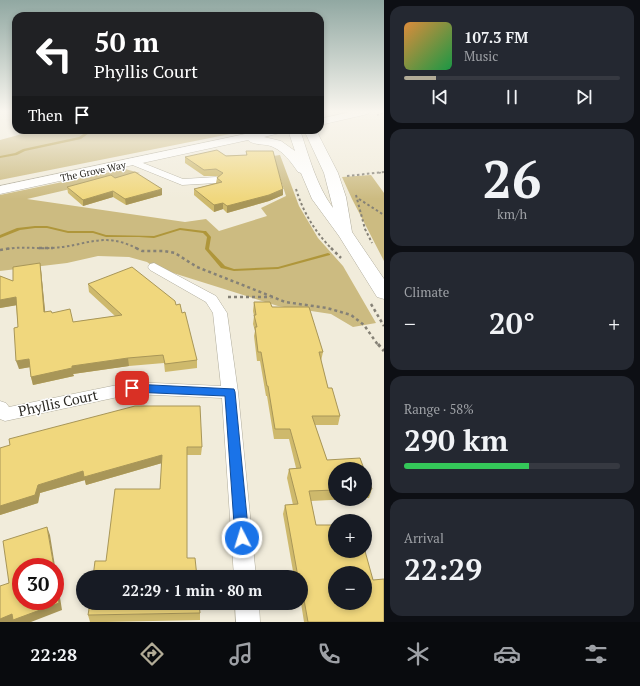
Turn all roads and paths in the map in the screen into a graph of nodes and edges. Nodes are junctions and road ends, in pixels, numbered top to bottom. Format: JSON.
{"nodes":[{"id":1,"x":195,"y":141,"type":"edge"},
{"id":2,"x":229,"y":141,"type":"edge"},
{"id":3,"x":244,"y":141,"type":"edge"},
{"id":4,"x":268,"y":141,"type":"edge"},
{"id":5,"x":298,"y":141,"type":"edge"},
{"id":6,"x":318,"y":141,"type":"edge"},
{"id":7,"x":169,"y":154,"type":"junction"},
{"id":8,"x":133,"y":162,"type":"junction"},
{"id":9,"x":384,"y":172,"type":"edge"},
{"id":10,"x":310,"y":178,"type":"junction"},
{"id":11,"x":0,"y":180,"type":"edge"},
{"id":12,"x":216,"y":180,"type":"dead end"},
{"id":13,"x":348,"y":182,"type":"dead end"},
{"id":14,"x":294,"y":185,"type":"dead end"},
{"id":15,"x":0,"y":190,"type":"edge"},
{"id":16,"x":355,"y":194,"type":"dead end"},
{"id":17,"x":358,"y":199,"type":"junction"},
{"id":18,"x":384,"y":215,"type":"edge"},
{"id":19,"x":346,"y":235,"type":"junction"},
{"id":20,"x":375,"y":248,"type":"dead end"},
{"id":21,"x":0,"y":250,"type":"edge"},
{"id":22,"x":344,"y":261,"type":"dead end"},
{"id":23,"x":154,"y":267,"type":"dead end"},
{"id":24,"x":384,"y":293,"type":"edge"},
{"id":25,"x":273,"y":297,"type":"junction"},
{"id":26,"x":211,"y":299,"type":"junction"},
{"id":27,"x":370,"y":303,"type":"dead end"},
{"id":28,"x":384,"y":326,"type":"edge"},
{"id":29,"x":384,"y":351,"type":"edge"},
{"id":30,"x":230,"y":392,"type":"junction"},
{"id":31,"x":2,"y":413,"type":"edge"},
{"id":32,"x":244,"y":570,"type":"edge"},
{"id":33,"x":247,"y":610,"type":"edge"},
{"id":34,"x":248,"y":622,"type":"edge"}],
"edges":[{"from":1,"to":11,"type":"main road","name":"The Grove Way"},
{"from":2,"to":7,"type":"main road","name":"The Grove Way"},
{"from":3,"to":7,"type":"main road"},
{"from":4,"to":10,"type":"main road"},
{"from":5,"to":10,"type":"main road"},
{"from":6,"to":19,"type":"main road"},
{"from":7,"to":8,"type":"main road","name":"The Grove Way"},
{"from":8,"to":12,"type":"street"},
{"from":8,"to":15,"type":"main road","name":"The Grove Way"},
{"from":9,"to":13,"type":"path"},
{"from":10,"to":19,"type":"main road"},
{"from":14,"to":22,"type":"path"},
{"from":16,"to":17,"type":"path"},
{"from":17,"to":18,"type":"path"},
{"from":17,"to":20,"type":"path"},
{"from":19,"to":24,"type":"main road"},
{"from":21,"to":25,"type":"path"},
{"from":23,"to":26,"type":"street"},
{"from":25,"to":26,"type":"path"},
{"from":25,"to":29,"type":"path"},
{"from":26,"to":30,"type":"street"},
{"from":27,"to":28,"type":"path"},
{"from":30,"to":31,"type":"street","name":"Phyllis Court"},
{"from":30,"to":32,"type":"street"},
{"from":33,"to":34,"type":"street"}]}
